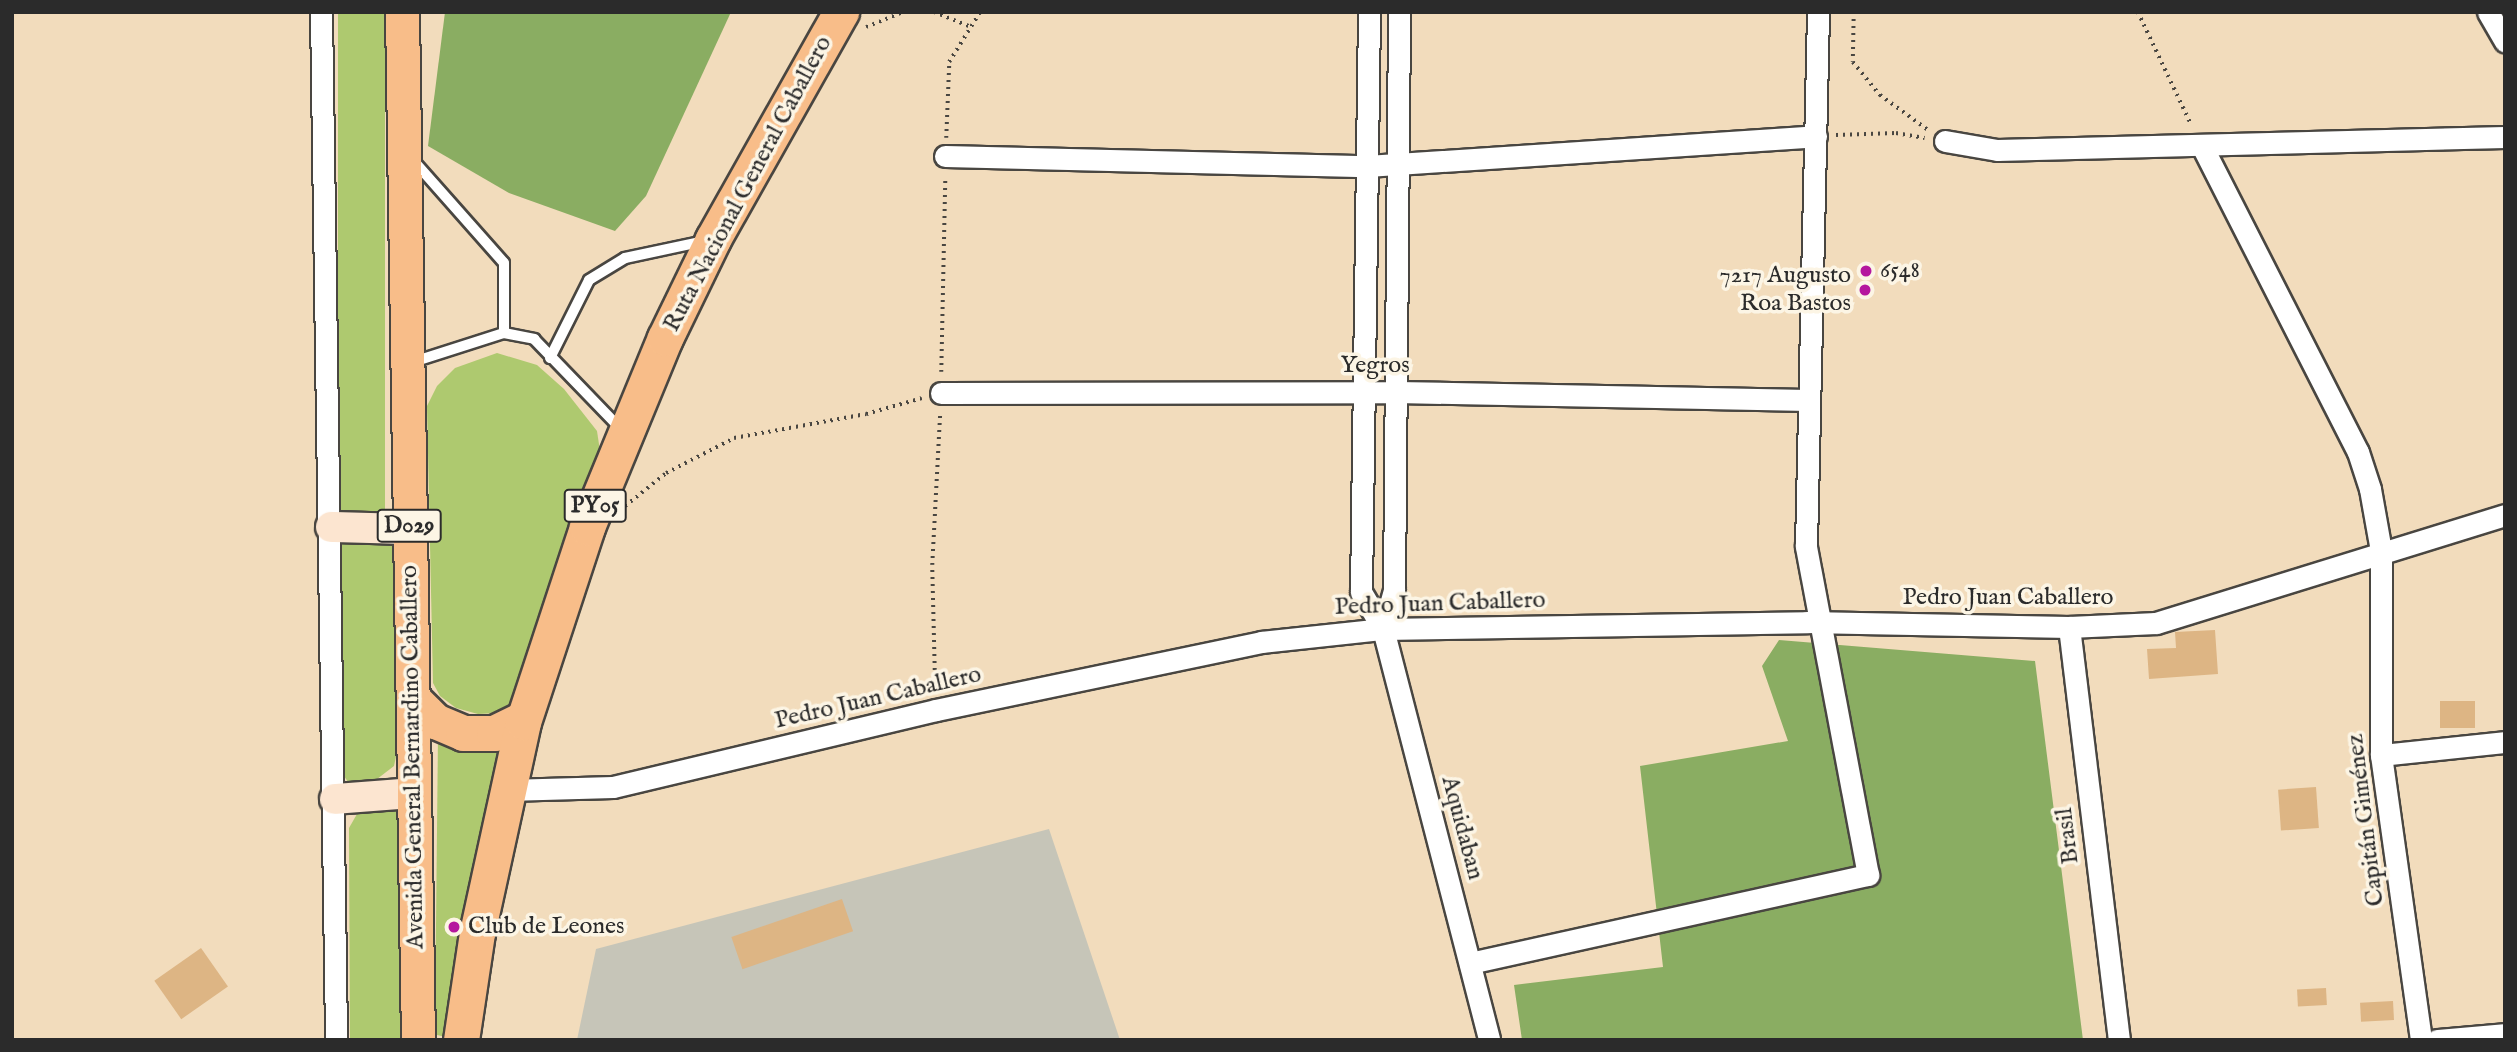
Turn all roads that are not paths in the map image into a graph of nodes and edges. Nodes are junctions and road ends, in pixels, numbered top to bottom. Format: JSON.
{"nodes":[{"id":1,"x":321,"y":12,"type":"edge"},
{"id":2,"x":402,"y":12,"type":"edge"},
{"id":3,"x":841,"y":12,"type":"edge"},
{"id":4,"x":1369,"y":12,"type":"edge"},
{"id":5,"x":1399,"y":12,"type":"edge"},
{"id":6,"x":1818,"y":12,"type":"edge"},
{"id":7,"x":2488,"y":12,"type":"edge"},
{"id":8,"x":2505,"y":42,"type":"edge"},
{"id":9,"x":1816,"y":136,"type":"junction"},
{"id":10,"x":2505,"y":137,"type":"edge"},
{"id":11,"x":1945,"y":141,"type":"road end"},
{"id":12,"x":2203,"y":148,"type":"junction"},
{"id":13,"x":404,"y":150,"type":"junction"},
{"id":14,"x":945,"y":156,"type":"road end"},
{"id":15,"x":1398,"y":160,"type":"junction"},
{"id":16,"x":1367,"y":166,"type":"junction"},
{"id":17,"x":713,"y":239,"type":"junction"},
{"id":18,"x":504,"y":333,"type":"junction"},
{"id":19,"x":550,"y":358,"type":"junction"},
{"id":20,"x":407,"y":364,"type":"junction"},
{"id":21,"x":1363,"y":392,"type":"junction"},
{"id":22,"x":1396,"y":392,"type":"junction"},
{"id":23,"x":941,"y":393,"type":"road end"},
{"id":24,"x":1808,"y":400,"type":"junction"},
{"id":25,"x":624,"y":432,"type":"junction"},
{"id":26,"x":2505,"y":515,"type":"edge"},
{"id":27,"x":331,"y":527,"type":"junction"},
{"id":28,"x":408,"y":529,"type":"junction"},
{"id":29,"x":2381,"y":551,"type":"junction"},
{"id":30,"x":1820,"y":622,"type":"junction"},
{"id":31,"x":2069,"y":627,"type":"junction"},
{"id":32,"x":1383,"y":629,"type":"junction"},
{"id":33,"x":414,"y":700,"type":"junction"},
{"id":34,"x":523,"y":719,"type":"junction"},
{"id":35,"x":2505,"y":742,"type":"edge"},
{"id":36,"x":2381,"y":755,"type":"junction"},
{"id":37,"x":507,"y":790,"type":"junction"},
{"id":38,"x":413,"y":793,"type":"junction"},
{"id":39,"x":335,"y":799,"type":"junction"},
{"id":40,"x":1470,"y":963,"type":"junction"},
{"id":41,"x":2505,"y":1034,"type":"edge"},
{"id":42,"x":336,"y":1040,"type":"edge"},
{"id":43,"x":418,"y":1040,"type":"edge"},
{"id":44,"x":461,"y":1040,"type":"edge"},
{"id":45,"x":1489,"y":1040,"type":"edge"},
{"id":46,"x":2119,"y":1040,"type":"edge"},
{"id":47,"x":2421,"y":1040,"type":"edge"},
{"id":48,"x":2437,"y":1040,"type":"edge"}],
"edges":[{"from":1,"to":27,"type":"street"},
{"from":2,"to":13,"type":"main road","name":"Avenida General Bernardino Caballero","number":"D029"},
{"from":3,"to":17,"type":"highway","name":"Ruta Nacional General Caballero","number":"PY05"},
{"from":4,"to":16,"type":"street"},
{"from":5,"to":15,"type":"street"},
{"from":6,"to":9,"type":"street"},
{"from":7,"to":8,"type":"street"},
{"from":9,"to":15,"type":"street"},
{"from":9,"to":24,"type":"street"},
{"from":10,"to":12,"type":"street"},
{"from":11,"to":12,"type":"street"},
{"from":12,"to":29,"type":"street","name":"Capitán Giménez"},
{"from":13,"to":18,"type":"lane"},
{"from":13,"to":20,"type":"main road","name":"Avenida General Bernardino Caballero","number":"D029"},
{"from":14,"to":16,"type":"street"},
{"from":15,"to":16,"type":"street"},
{"from":15,"to":22,"type":"street"},
{"from":16,"to":21,"type":"street"},
{"from":17,"to":19,"type":"lane"},
{"from":17,"to":25,"type":"highway","name":"Ruta Nacional General Caballero","number":"PY05"},
{"from":18,"to":19,"type":"lane"},
{"from":18,"to":20,"type":"lane"},
{"from":19,"to":25,"type":"lane"},
{"from":20,"to":28,"type":"main road","name":"Avenida General Bernardino Caballero","number":"D029"},
{"from":21,"to":22,"type":"street","name":"Yegros"},
{"from":21,"to":23,"type":"street","name":"Yegros"},
{"from":21,"to":32,"type":"street"},
{"from":22,"to":24,"type":"street","name":"Yegros"},
{"from":22,"to":32,"type":"street"},
{"from":24,"to":30,"type":"street"},
{"from":25,"to":34,"type":"highway","name":"Ruta Nacional General Caballero","number":"PY05"},
{"from":26,"to":29,"type":"street","name":"Pedro Juan Caballero"},
{"from":27,"to":28,"type":"main road"},
{"from":27,"to":39,"type":"street"},
{"from":28,"to":33,"type":"main road","name":"Avenida General Bernardino Caballero","number":"D029"},
{"from":29,"to":31,"type":"street","name":"Pedro Juan Caballero"},
{"from":29,"to":36,"type":"street","name":"Capitán Giménez"},
{"from":30,"to":31,"type":"street","name":"Pedro Juan Caballero"},
{"from":30,"to":32,"type":"street","name":"Pedro Juan Caballero"},
{"from":30,"to":40,"type":"street"},
{"from":31,"to":46,"type":"street","name":"Brasil"},
{"from":32,"to":37,"type":"street","name":"Pedro Juan Caballero"},
{"from":32,"to":40,"type":"street","name":"Aquidaban"},
{"from":33,"to":34,"type":"highway"},
{"from":33,"to":38,"type":"main road","name":"Avenida General Bernardino Caballero","number":"D029"},
{"from":34,"to":37,"type":"highway","name":"Ruta Nacional General Caballero","number":"PY05"},
{"from":35,"to":36,"type":"street"},
{"from":36,"to":47,"type":"street","name":"Capitán Giménez"},
{"from":37,"to":44,"type":"highway","name":"Ruta Nacional General Caballero","number":"PY05"},
{"from":38,"to":39,"type":"main road"},
{"from":38,"to":43,"type":"main road","name":"Avenida General Bernardino Caballero","number":"D029"},
{"from":39,"to":42,"type":"street"},
{"from":40,"to":45,"type":"street","name":"Aquidaban"},
{"from":41,"to":48,"type":"street"}]}
